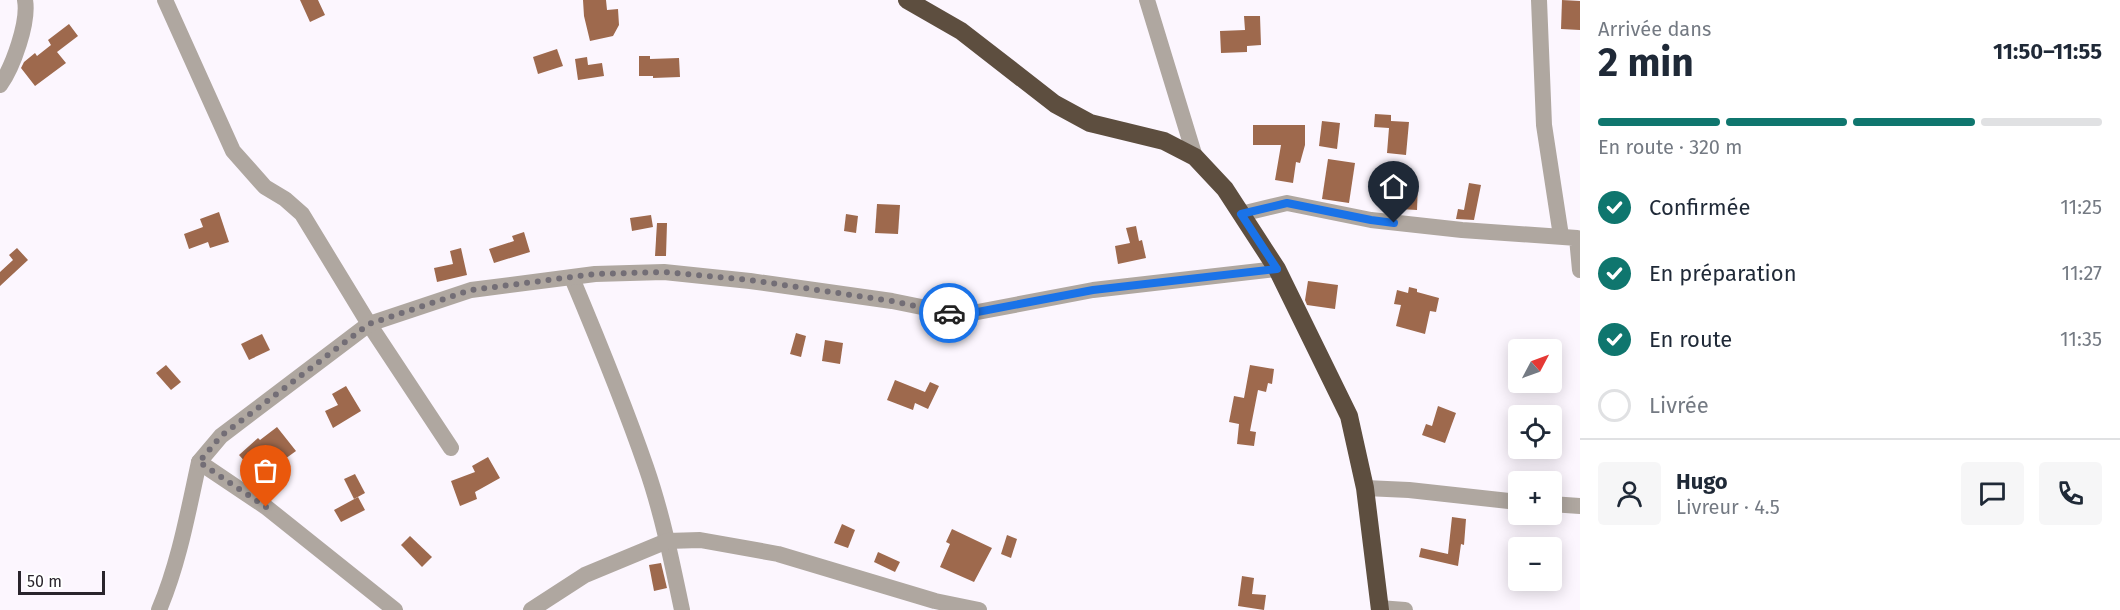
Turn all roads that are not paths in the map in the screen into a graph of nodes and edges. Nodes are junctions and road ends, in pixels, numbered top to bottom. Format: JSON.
{"nodes":[{"id":1,"x":25,"y":0,"type":"edge"},
{"id":2,"x":165,"y":0,"type":"edge"},
{"id":3,"x":907,"y":0,"type":"edge"},
{"id":4,"x":1147,"y":0,"type":"edge"},
{"id":5,"x":1539,"y":0,"type":"edge"},
{"id":6,"x":0,"y":85,"type":"edge"},
{"id":7,"x":1195,"y":157,"type":"junction"},
{"id":8,"x":1241,"y":214,"type":"junction"},
{"id":9,"x":1573,"y":238,"type":"edge"},
{"id":10,"x":1277,"y":269,"type":"junction"},
{"id":11,"x":1580,"y":270,"type":"edge"},
{"id":12,"x":572,"y":278,"type":"junction"},
{"id":13,"x":369,"y":324,"type":"junction"},
{"id":14,"x":451,"y":448,"type":"dead end"},
{"id":15,"x":199,"y":462,"type":"junction"},
{"id":16,"x":1365,"y":488,"type":"junction"},
{"id":17,"x":1508,"y":501,"type":"edge"},
{"id":18,"x":1562,"y":505,"type":"edge"},
{"id":19,"x":1580,"y":506,"type":"edge"},
{"id":20,"x":667,"y":541,"type":"junction"},
{"id":21,"x":1379,"y":609,"type":"edge"},
{"id":22,"x":159,"y":610,"type":"edge"},
{"id":23,"x":395,"y":610,"type":"edge"},
{"id":24,"x":531,"y":610,"type":"edge"},
{"id":25,"x":682,"y":610,"type":"edge"},
{"id":26,"x":979,"y":610,"type":"edge"},
{"id":27,"x":1405,"y":610,"type":"edge"}],
"edges":[{"from":1,"to":6,"type":"street"},
{"from":2,"to":13,"type":"street"},
{"from":3,"to":7,"type":"highway"},
{"from":4,"to":7,"type":"street"},
{"from":5,"to":9,"type":"street"},
{"from":7,"to":8,"type":"highway"},
{"from":8,"to":9,"type":"street"},
{"from":8,"to":10,"type":"highway"},
{"from":9,"to":11,"type":"street"},
{"from":10,"to":12,"type":"street"},
{"from":10,"to":16,"type":"highway"},
{"from":12,"to":13,"type":"street"},
{"from":12,"to":20,"type":"street"},
{"from":13,"to":14,"type":"street"},
{"from":13,"to":15,"type":"street"},
{"from":15,"to":22,"type":"street"},
{"from":15,"to":23,"type":"street"},
{"from":16,"to":17,"type":"street"},
{"from":16,"to":21,"type":"highway"},
{"from":18,"to":19,"type":"street"},
{"from":20,"to":24,"type":"street"},
{"from":20,"to":25,"type":"street"},
{"from":20,"to":26,"type":"street"},
{"from":21,"to":27,"type":"street"}]}
